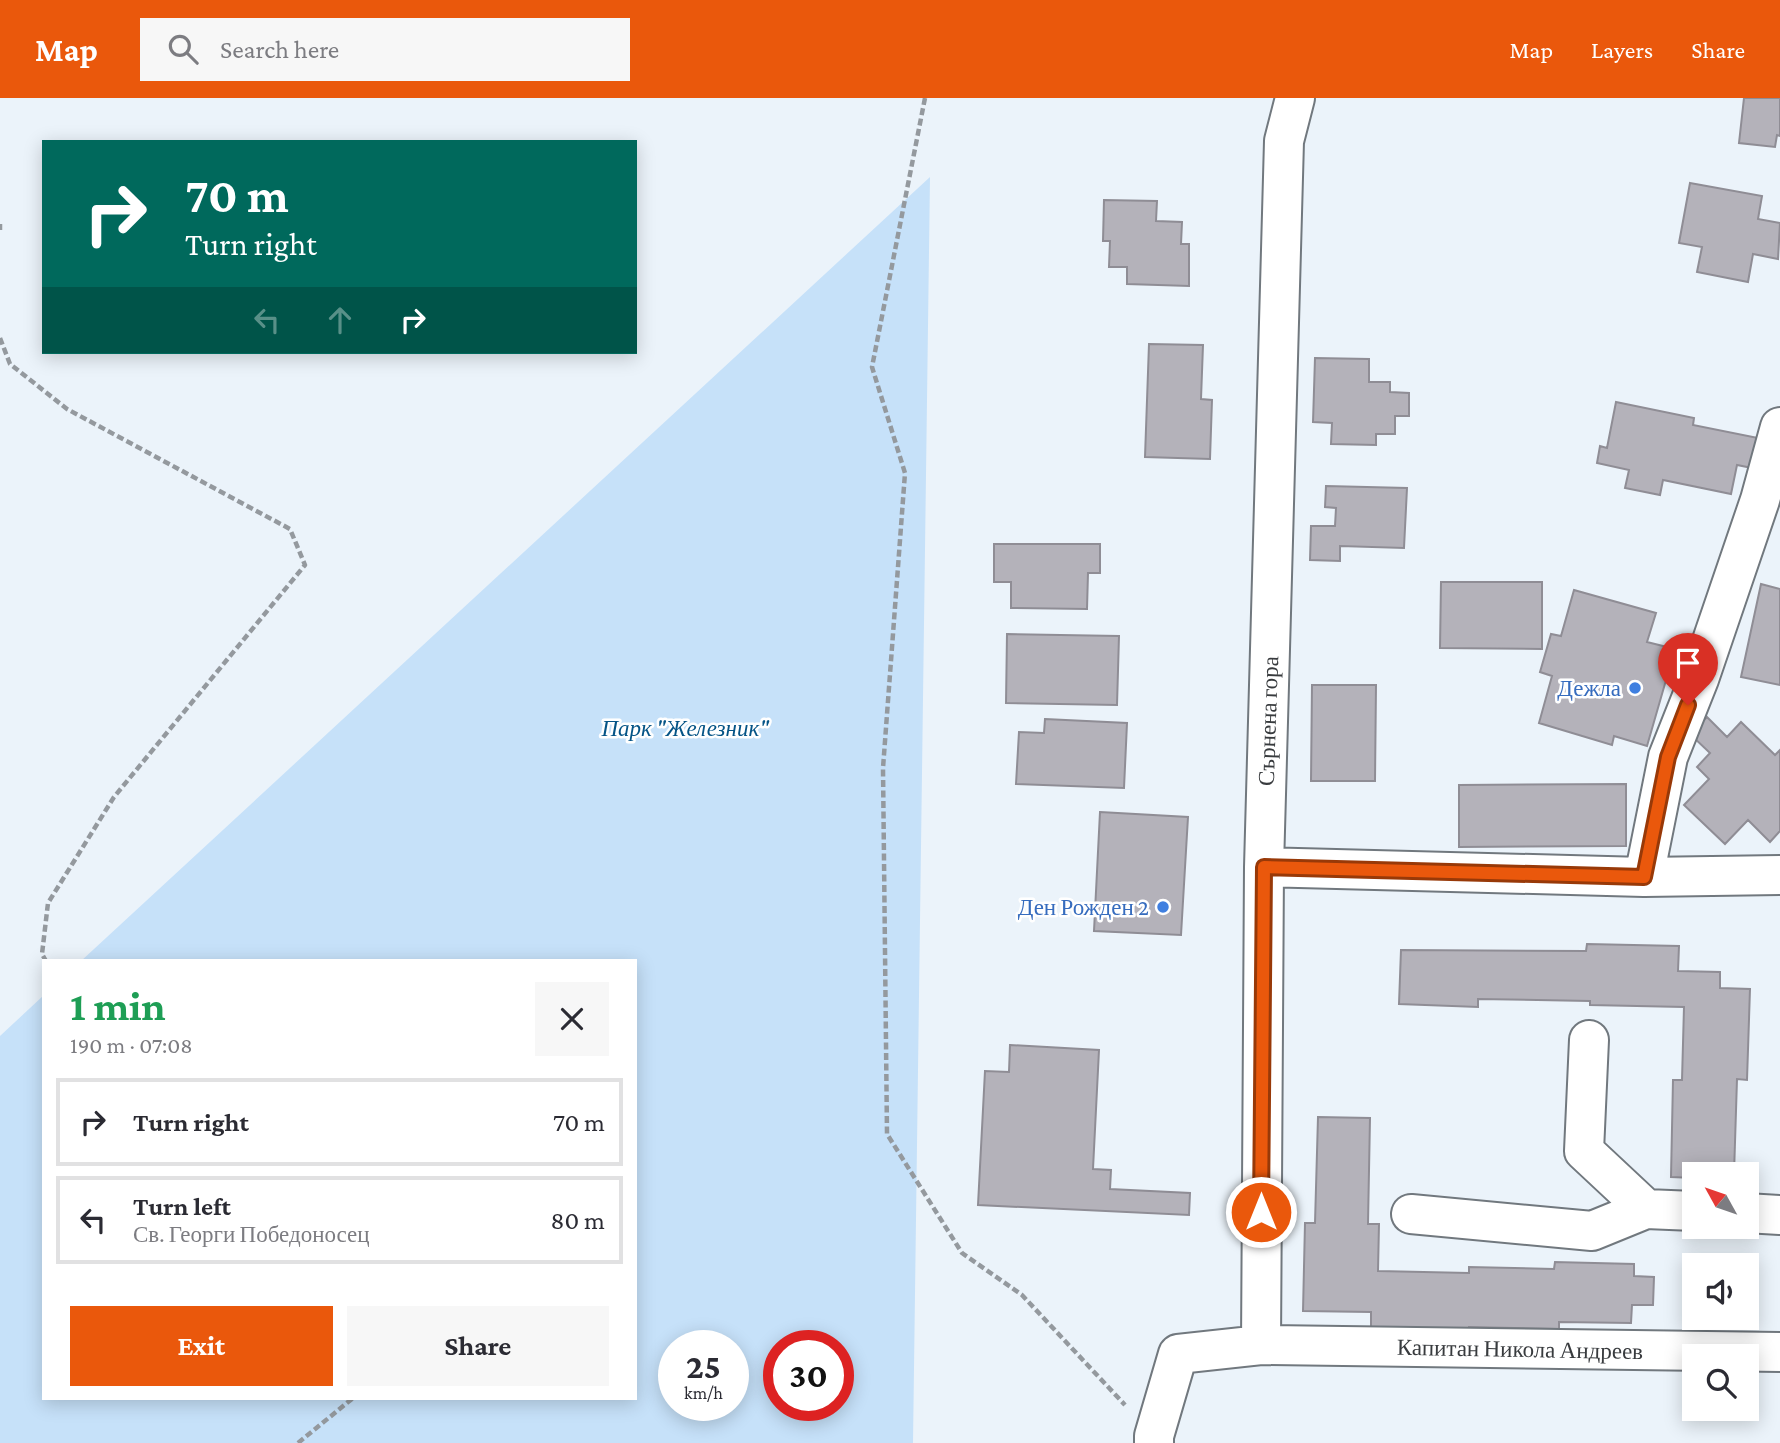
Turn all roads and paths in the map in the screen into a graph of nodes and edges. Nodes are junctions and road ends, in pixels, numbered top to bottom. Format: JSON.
{"nodes":[{"id":1,"x":925,"y":98,"type":"edge"},
{"id":2,"x":1294,"y":98,"type":"edge"},
{"id":3,"x":0,"y":224,"type":"edge"},
{"id":4,"x":0,"y":230,"type":"edge"},
{"id":5,"x":0,"y":338,"type":"edge"},
{"id":6,"x":1780,"y":427,"type":"edge"},
{"id":7,"x":1264,"y":867,"type":"junction"},
{"id":8,"x":1780,"y":875,"type":"edge"},
{"id":9,"x":1644,"y":877,"type":"junction"},
{"id":10,"x":45,"y":959,"type":"edge"},
{"id":11,"x":1589,"y":1040,"type":"dead end"},
{"id":12,"x":1646,"y":1209,"type":"junction"},
{"id":13,"x":1682,"y":1210,"type":"edge"},
{"id":14,"x":1411,"y":1214,"type":"dead end"},
{"id":15,"x":1759,"y":1214,"type":"edge"},
{"id":16,"x":1780,"y":1215,"type":"edge"},
{"id":17,"x":1261,"y":1345,"type":"junction"},
{"id":18,"x":1780,"y":1352,"type":"edge"},
{"id":19,"x":350,"y":1400,"type":"edge"},
{"id":20,"x":1154,"y":1440,"type":"edge"},
{"id":21,"x":298,"y":1443,"type":"edge"}],
"edges":[{"from":1,"to":20,"type":"path"},
{"from":2,"to":7,"type":"street","name":"Сърнена гора"},
{"from":3,"to":4,"type":"path"},
{"from":5,"to":10,"type":"path"},
{"from":6,"to":9,"type":"street"},
{"from":7,"to":9,"type":"street"},
{"from":7,"to":17,"type":"street","name":"Сърнена гора"},
{"from":8,"to":9,"type":"street"},
{"from":11,"to":12,"type":"street"},
{"from":12,"to":13,"type":"street"},
{"from":12,"to":14,"type":"street"},
{"from":15,"to":16,"type":"street"},
{"from":17,"to":18,"type":"street","name":"Капитан Никола Андреев"},
{"from":17,"to":20,"type":"street","name":"Капитан Никола Андреев"},
{"from":19,"to":21,"type":"path"}]}
